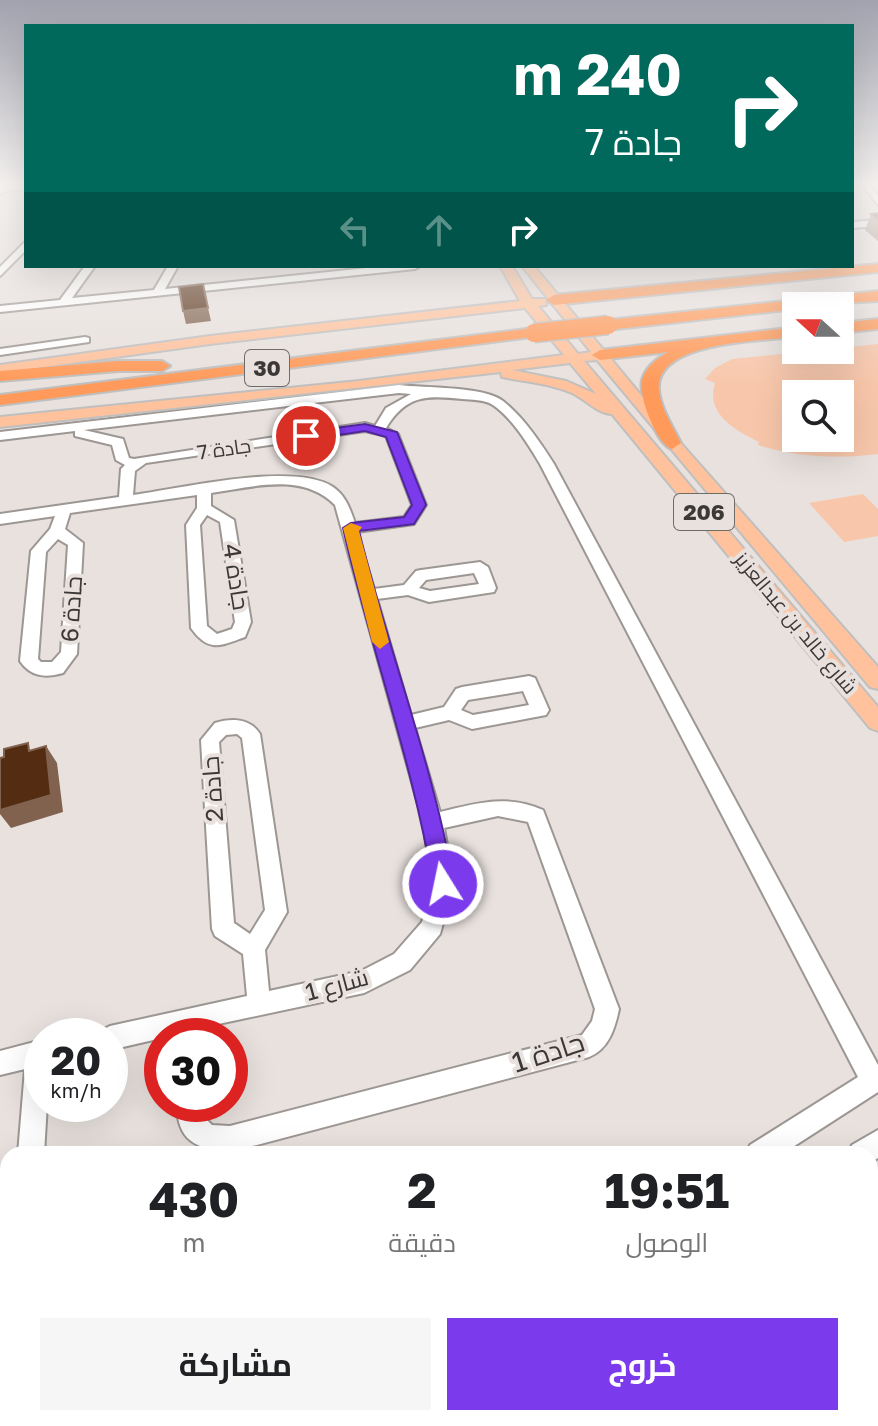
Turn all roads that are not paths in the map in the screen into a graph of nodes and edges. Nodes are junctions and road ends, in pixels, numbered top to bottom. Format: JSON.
{"nodes":[{"id":1,"x":20,"y":251,"type":"edge"},
{"id":2,"x":89,"y":268,"type":"edge"},
{"id":3,"x":172,"y":268,"type":"edge"},
{"id":4,"x":384,"y":268,"type":"edge"},
{"id":5,"x":507,"y":268,"type":"edge"},
{"id":6,"x":530,"y":268,"type":"edge"},
{"id":7,"x":878,"y":268,"type":"edge"},
{"id":8,"x":0,"y":273,"type":"edge"},
{"id":9,"x":878,"y":286,"type":"edge"},
{"id":10,"x":157,"y":293,"type":"junction"},
{"id":11,"x":878,"y":296,"type":"edge"},
{"id":12,"x":554,"y":300,"type":"junction"},
{"id":13,"x":63,"y":303,"type":"junction"},
{"id":14,"x":0,"y":309,"type":"edge"},
{"id":15,"x":531,"y":319,"type":"junction"},
{"id":16,"x":878,"y":324,"type":"edge"},
{"id":17,"x":854,"y":327,"type":"edge"},
{"id":18,"x":582,"y":332,"type":"junction"},
{"id":19,"x":782,"y":334,"type":"edge"},
{"id":20,"x":85,"y":340,"type":"dead end"},
{"id":21,"x":719,"y":341,"type":"junction"},
{"id":22,"x":0,"y":352,"type":"edge"},
{"id":23,"x":600,"y":355,"type":"junction"},
{"id":24,"x":575,"y":357,"type":"junction"},
{"id":25,"x":162,"y":366,"type":"junction"},
{"id":26,"x":0,"y":369,"type":"edge"},
{"id":27,"x":251,"y":370,"type":"junction"},
{"id":28,"x":0,"y":376,"type":"edge"},
{"id":29,"x":419,"y":384,"type":"junction"},
{"id":30,"x":0,"y":387,"type":"edge"},
{"id":31,"x":0,"y":400,"type":"edge"},
{"id":32,"x":0,"y":416,"type":"edge"},
{"id":33,"x":0,"y":422,"type":"edge"},
{"id":34,"x":74,"y":427,"type":"junction"},
{"id":35,"x":379,"y":429,"type":"junction"},
{"id":36,"x":0,"y":436,"type":"edge"},
{"id":37,"x":672,"y":443,"type":"junction"},
{"id":38,"x":647,"y":444,"type":"junction"},
{"id":39,"x":134,"y":464,"type":"junction"},
{"id":40,"x":204,"y":499,"type":"junction"},
{"id":41,"x":126,"y":501,"type":"junction"},
{"id":42,"x":64,"y":510,"type":"junction"},
{"id":43,"x":0,"y":519,"type":"edge"},
{"id":44,"x":351,"y":528,"type":"junction"},
{"id":45,"x":57,"y":531,"type":"junction"},
{"id":46,"x":787,"y":573,"type":"junction"},
{"id":47,"x":762,"y":582,"type":"junction"},
{"id":48,"x":409,"y":590,"type":"dead end"},
{"id":49,"x":367,"y":595,"type":"junction"},
{"id":50,"x":878,"y":681,"type":"edge"},
{"id":51,"x":450,"y":713,"type":"dead end"},
{"id":52,"x":878,"y":722,"type":"edge"},
{"id":53,"x":403,"y":724,"type":"junction"},
{"id":54,"x":433,"y":822,"type":"junction"},
{"id":55,"x":254,"y":948,"type":"junction"},
{"id":56,"x":259,"y":1003,"type":"junction"},
{"id":57,"x":218,"y":1018,"type":"edge"},
{"id":58,"x":24,"y":1056,"type":"edge"},
{"id":59,"x":0,"y":1063,"type":"edge"},
{"id":60,"x":876,"y":1079,"type":"edge"},
{"id":61,"x":34,"y":1122,"type":"edge"},
{"id":62,"x":190,"y":1122,"type":"edge"},
{"id":63,"x":32,"y":1146,"type":"edge"},
{"id":64,"x":771,"y":1146,"type":"edge"}],
"edges":[{"from":1,"to":8,"type":"street"},
{"from":2,"to":13,"type":"street"},
{"from":3,"to":10,"type":"street"},
{"from":4,"to":10,"type":"street"},
{"from":5,"to":15,"type":"main road"},
{"from":6,"to":12,"type":"main road","name":"شارع خالد بن عبدالعزيز"},
{"from":7,"to":12,"type":"highway"},
{"from":9,"to":15,"type":"highway","number":"30"},
{"from":10,"to":13,"type":"street"},
{"from":11,"to":15,"type":"highway","number":"30","bridge":true},
{"from":12,"to":15,"type":"main road"},
{"from":12,"to":18,"type":"main road","name":"شارع خالد بن عبدالعزيز","number":"206"},
{"from":13,"to":14,"type":"street"},
{"from":15,"to":18,"type":"main road"},
{"from":15,"to":23,"type":"main road"},
{"from":15,"to":24,"type":"main road","name":"شارع خالد بن عبدالعزيز","number":"206"},
{"from":15,"to":25,"type":"highway","number":"30"},
{"from":15,"to":26,"type":"main road"},
{"from":15,"to":27,"type":"highway","number":"30"},
{"from":16,"to":17,"type":"highway"},
{"from":18,"to":23,"type":"main road","name":"شارع خالد بن عبدالعزيز","number":"206"},
{"from":19,"to":21,"type":"highway"},
{"from":20,"to":22,"type":"street"},
{"from":21,"to":23,"type":"highway"},
{"from":21,"to":37,"type":"highway"},
{"from":23,"to":24,"type":"main road"},
{"from":23,"to":37,"type":"main road","name":"شارع خالد بن عبدالعزيز","number":"206"},
{"from":24,"to":29,"type":"main road"},
{"from":24,"to":38,"type":"main road","name":"شارع خالد بن عبدالعزيز","number":"206"},
{"from":25,"to":28,"type":"highway"},
{"from":25,"to":30,"type":"highway","number":"30"},
{"from":27,"to":31,"type":"highway","number":"30"},
{"from":27,"to":32,"type":"highway"},
{"from":29,"to":33,"type":"main road"},
{"from":29,"to":34,"type":"street"},
{"from":29,"to":35,"type":"street"},
{"from":29,"to":38,"type":"main road"},
{"from":29,"to":60,"type":"street"},
{"from":34,"to":36,"type":"street"},
{"from":34,"to":39,"type":"street"},
{"from":35,"to":39,"type":"street","name":"جادة 7"},
{"from":35,"to":44,"type":"street"},
{"from":37,"to":46,"type":"main road","name":"شارع خالد بن عبدالعزيز","number":"206"},
{"from":38,"to":47,"type":"main road","name":"شارع خالد بن عبدالعزيز","number":"206"},
{"from":39,"to":41,"type":"street"},
{"from":40,"to":40,"type":"street","name":"جادة 4"},
{"from":40,"to":41,"type":"street","name":"شارع 1"},
{"from":40,"to":44,"type":"street","name":"شارع 1"},
{"from":41,"to":42,"type":"street","name":"شارع 1"},
{"from":42,"to":43,"type":"street","name":"شارع 1"},
{"from":42,"to":45,"type":"street","name":"جادة 6"},
{"from":44,"to":49,"type":"street","name":"شارع 1"},
{"from":45,"to":45,"type":"street","name":"جادة 6"},
{"from":46,"to":47,"type":"main road"},
{"from":46,"to":50,"type":"main road","name":"شارع خالد بن عبدالعزيز","number":"206"},
{"from":47,"to":52,"type":"main road","name":"شارع خالد بن عبدالعزيز","number":"206"},
{"from":48,"to":49,"type":"street"},
{"from":49,"to":53,"type":"street","name":"شارع 1"},
{"from":51,"to":53,"type":"street"},
{"from":53,"to":54,"type":"street","name":"شارع 1"},
{"from":54,"to":56,"type":"street","name":"شارع 1"},
{"from":54,"to":62,"type":"street","name":"جادة 1"},
{"from":55,"to":55,"type":"street","name":"جادة 2"},
{"from":55,"to":56,"type":"street"},
{"from":56,"to":57,"type":"street","name":"شارع 1"},
{"from":58,"to":59,"type":"street"},
{"from":60,"to":64,"type":"street"},
{"from":61,"to":63,"type":"street"}]}
